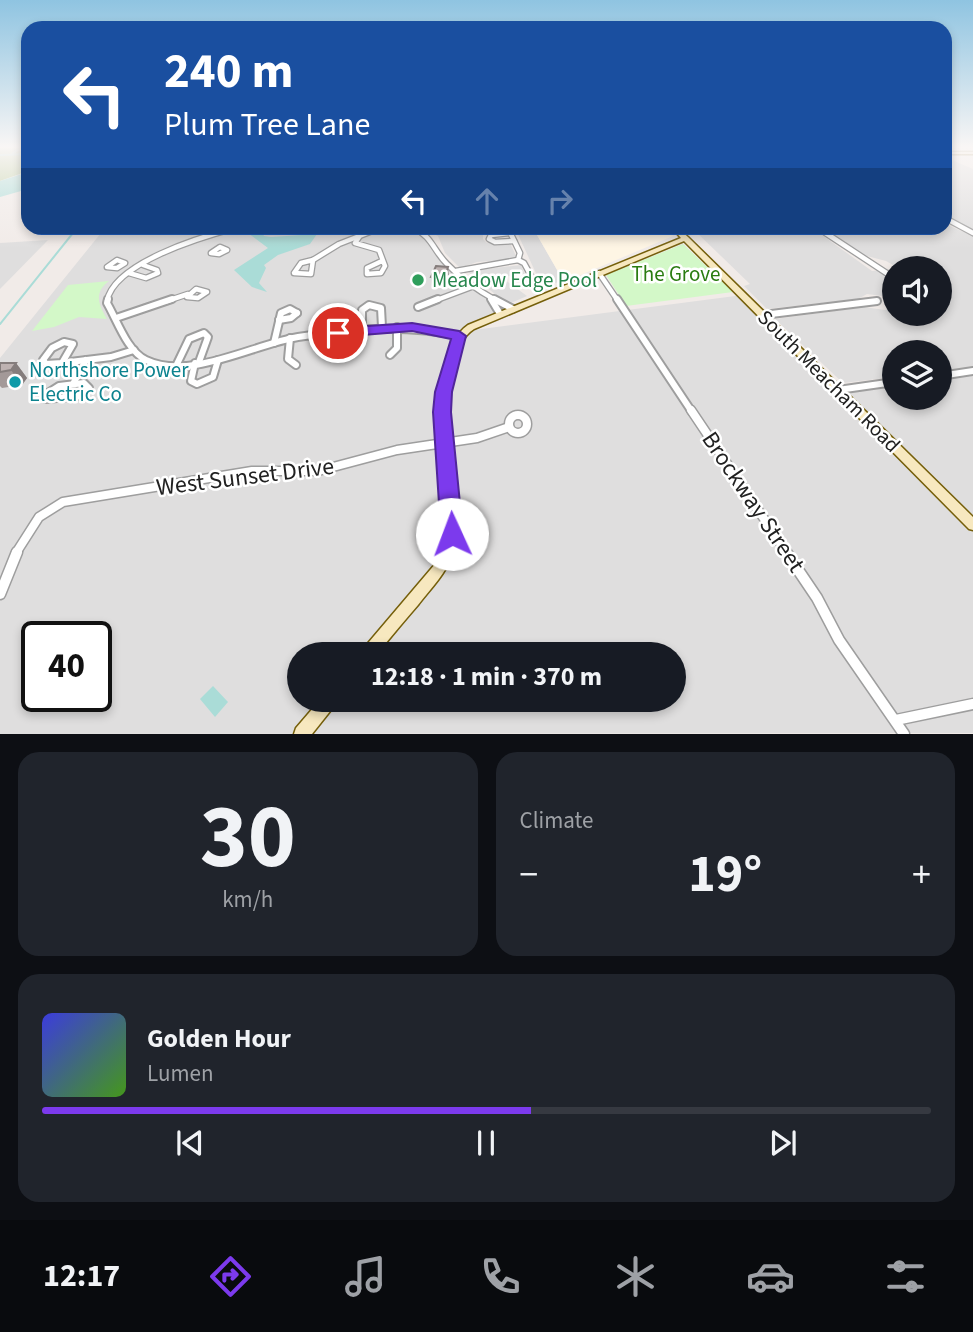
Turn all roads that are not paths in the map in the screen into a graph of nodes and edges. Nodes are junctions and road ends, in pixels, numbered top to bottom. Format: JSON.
{"nodes":[{"id":1,"x":952,"y":223,"type":"edge"},
{"id":2,"x":973,"y":233,"type":"edge"},
{"id":3,"x":212,"y":235,"type":"joint"},
{"id":4,"x":364,"y":235,"type":"edge"},
{"id":5,"x":428,"y":235,"type":"edge"},
{"id":6,"x":491,"y":235,"type":"edge"},
{"id":7,"x":510,"y":235,"type":"edge"},
{"id":8,"x":683,"y":235,"type":"edge"},
{"id":9,"x":829,"y":235,"type":"edge"},
{"id":10,"x":359,"y":237,"type":"junction"},
{"id":11,"x":686,"y":238,"type":"junction"},
{"id":12,"x":513,"y":241,"type":"junction"},
{"id":13,"x":345,"y":242,"type":"junction"},
{"id":14,"x":355,"y":243,"type":"junction"},
{"id":15,"x":222,"y":247,"type":"dead end"},
{"id":16,"x":313,"y":260,"type":"dead end"},
{"id":17,"x":518,"y":260,"type":"junction"},
{"id":18,"x":382,"y":261,"type":"dead end"},
{"id":19,"x":143,"y":265,"type":"junction"},
{"id":20,"x":121,"y":266,"type":"dead end"},
{"id":21,"x":882,"y":270,"type":"edge"},
{"id":22,"x":132,"y":271,"type":"junction"},
{"id":23,"x":456,"y":271,"type":"junction"},
{"id":24,"x":599,"y":273,"type":"junction"},
{"id":25,"x":536,"y":285,"type":"dead end"},
{"id":26,"x":474,"y":286,"type":"junction"},
{"id":27,"x":188,"y":294,"type":"dead end"},
{"id":28,"x":491,"y":299,"type":"junction"},
{"id":29,"x":877,"y":301,"type":"dead end"},
{"id":30,"x":418,"y":307,"type":"dead end"},
{"id":31,"x":513,"y":309,"type":"junction"},
{"id":32,"x":500,"y":314,"type":"junction"},
{"id":33,"x":763,"y":315,"type":"junction"},
{"id":34,"x":116,"y":318,"type":"junction"},
{"id":35,"x":279,"y":320,"type":"dead end"},
{"id":36,"x":382,"y":327,"type":"junction"},
{"id":37,"x":397,"y":327,"type":"junction"},
{"id":38,"x":362,"y":330,"type":"junction"},
{"id":39,"x":459,"y":336,"type":"junction"},
{"id":40,"x":290,"y":338,"type":"junction"},
{"id":41,"x":274,"y":343,"type":"junction"},
{"id":42,"x":134,"y":350,"type":"junction"},
{"id":43,"x":390,"y":355,"type":"dead end"},
{"id":44,"x":86,"y":360,"type":"junction"},
{"id":45,"x":218,"y":360,"type":"junction"},
{"id":46,"x":197,"y":362,"type":"junction"},
{"id":47,"x":62,"y":363,"type":"junction"},
{"id":48,"x":177,"y":364,"type":"junction"},
{"id":49,"x":296,"y":365,"type":"dead end"},
{"id":50,"x":973,"y":371,"type":"edge"},
{"id":51,"x":952,"y":374,"type":"edge"},
{"id":52,"x":73,"y":384,"type":"junction"},
{"id":53,"x":882,"y":384,"type":"edge"},
{"id":54,"x":838,"y":390,"type":"junction"},
{"id":55,"x":509,"y":427,"type":"dead end"},
{"id":56,"x":443,"y":443,"type":"junction"},
{"id":57,"x":973,"y":525,"type":"edge"},
{"id":58,"x":0,"y":594,"type":"edge"},
{"id":59,"x":379,"y":642,"type":"edge"},
{"id":60,"x":973,"y":704,"type":"edge"},
{"id":61,"x":320,"y":712,"type":"edge"},
{"id":62,"x":896,"y":720,"type":"junction"},
{"id":63,"x":302,"y":733,"type":"edge"},
{"id":64,"x":904,"y":733,"type":"edge"}],
"edges":[{"from":1,"to":2,"type":"street"},
{"from":3,"to":15,"type":"street"},
{"from":3,"to":19,"type":"street"},
{"from":4,"to":10,"type":"street"},
{"from":5,"to":23,"type":"street"},
{"from":6,"to":12,"type":"street"},
{"from":7,"to":12,"type":"street"},
{"from":8,"to":11,"type":"street","name":"South Meacham Road"},
{"from":9,"to":21,"type":"street"},
{"from":10,"to":13,"type":"street"},
{"from":10,"to":14,"type":"street"},
{"from":11,"to":24,"type":"street"},
{"from":11,"to":33,"type":"street","name":"South Meacham Road"},
{"from":12,"to":17,"type":"street"},
{"from":13,"to":14,"type":"street"},
{"from":13,"to":16,"type":"street"},
{"from":14,"to":18,"type":"street"},
{"from":17,"to":23,"type":"street"},
{"from":17,"to":25,"type":"street"},
{"from":19,"to":22,"type":"street"},
{"from":19,"to":22,"type":"street"},
{"from":20,"to":22,"type":"street"},
{"from":22,"to":34,"type":"street"},
{"from":23,"to":26,"type":"street"},
{"from":24,"to":31,"type":"street"},
{"from":24,"to":62,"type":"street","name":"Brockway Street"},
{"from":26,"to":28,"type":"street"},
{"from":26,"to":30,"type":"street"},
{"from":27,"to":34,"type":"street"},
{"from":28,"to":31,"type":"street"},
{"from":28,"to":32,"type":"street"},
{"from":29,"to":33,"type":"street"},
{"from":31,"to":32,"type":"street"},
{"from":32,"to":39,"type":"street"},
{"from":33,"to":54,"type":"street","name":"South Meacham Road"},
{"from":34,"to":42,"type":"street"},
{"from":35,"to":41,"type":"street"},
{"from":36,"to":37,"type":"street"},
{"from":36,"to":38,"type":"street"},
{"from":36,"to":38,"type":"street"},
{"from":37,"to":39,"type":"street"},
{"from":37,"to":43,"type":"street"},
{"from":38,"to":40,"type":"street"},
{"from":39,"to":56,"type":"street"},
{"from":40,"to":41,"type":"street"},
{"from":40,"to":49,"type":"street"},
{"from":41,"to":45,"type":"street"},
{"from":42,"to":44,"type":"street"},
{"from":42,"to":48,"type":"street"},
{"from":44,"to":47,"type":"street"},
{"from":44,"to":52,"type":"street"},
{"from":45,"to":46,"type":"street"},
{"from":45,"to":46,"type":"street"},
{"from":46,"to":48,"type":"street"},
{"from":46,"to":48,"type":"street"},
{"from":47,"to":47,"type":"street"},
{"from":50,"to":51,"type":"street"},
{"from":52,"to":52,"type":"street"},
{"from":53,"to":54,"type":"street"},
{"from":54,"to":57,"type":"street","name":"South Meacham Road"},
{"from":55,"to":56,"type":"street","name":"West Sunset Drive"},
{"from":56,"to":58,"type":"street","name":"West Sunset Drive"},
{"from":56,"to":59,"type":"street"},
{"from":60,"to":62,"type":"street"},
{"from":61,"to":63,"type":"street"},
{"from":62,"to":64,"type":"street","name":"Brockway Street"}]}
